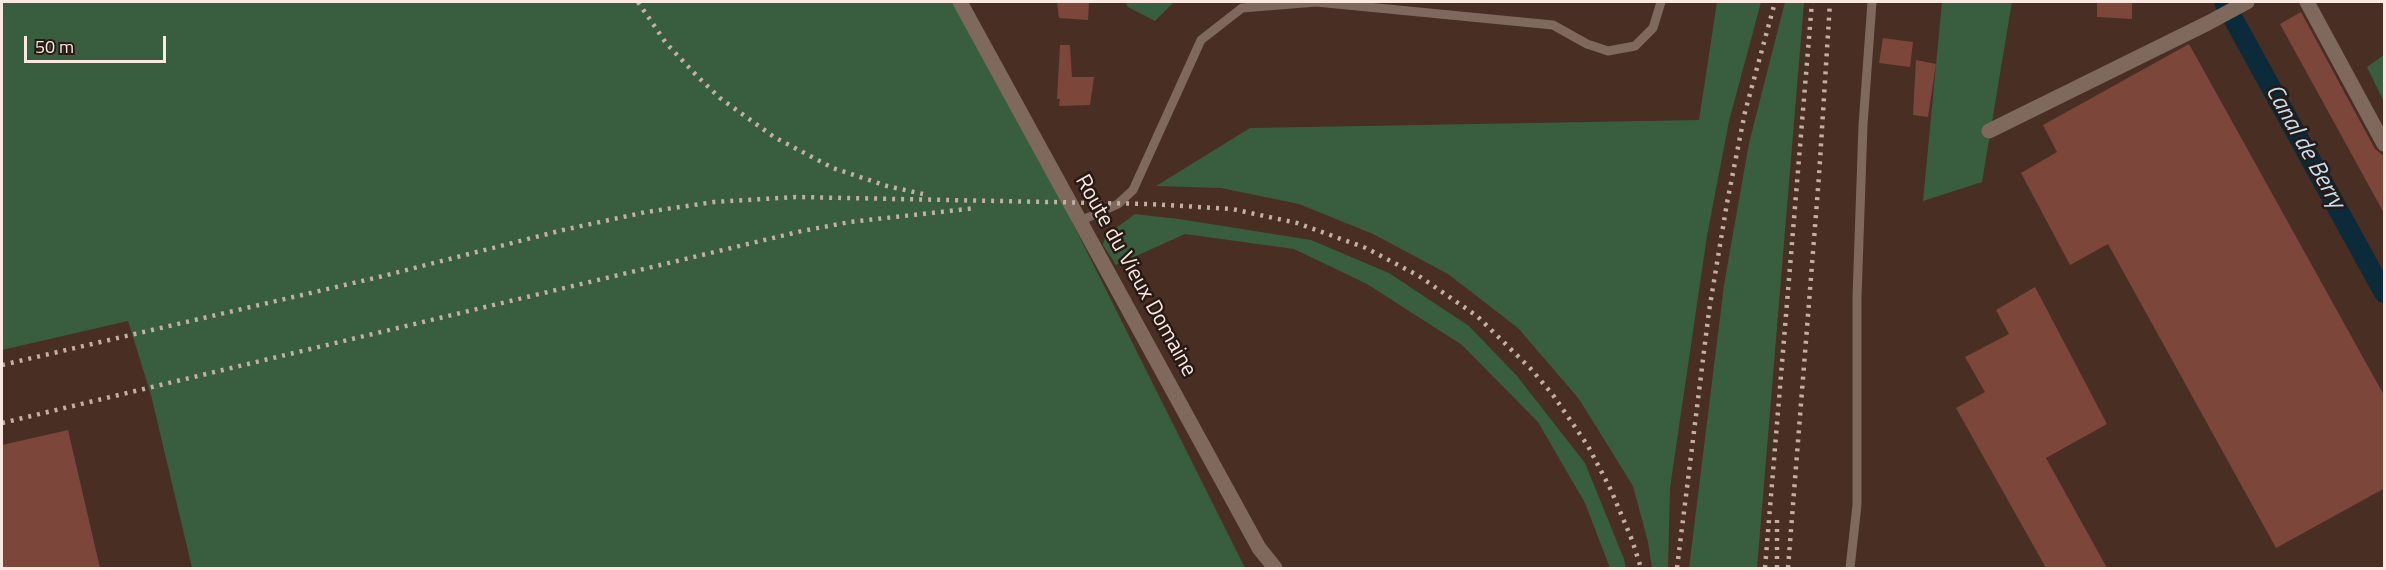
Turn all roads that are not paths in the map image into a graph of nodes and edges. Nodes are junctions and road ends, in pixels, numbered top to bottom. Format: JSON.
{"nodes":[{"id":1,"x":960,"y":2,"type":"edge"},
{"id":2,"x":1661,"y":2,"type":"edge"},
{"id":3,"x":1872,"y":2,"type":"edge"},
{"id":4,"x":2246,"y":2,"type":"edge"},
{"id":5,"x":2307,"y":2,"type":"edge"},
{"id":6,"x":1989,"y":131,"type":"dead end"},
{"id":7,"x":2385,"y":144,"type":"edge"},
{"id":8,"x":1080,"y":221,"type":"junction"},
{"id":9,"x":1275,"y":568,"type":"edge"},
{"id":10,"x":1850,"y":568,"type":"edge"}],
"edges":[{"from":1,"to":8,"type":"street","name":"Route du Vieux Domaine"},
{"from":2,"to":8,"type":"lane"},
{"from":3,"to":10,"type":"lane"},
{"from":4,"to":6,"type":"street"},
{"from":5,"to":7,"type":"street"},
{"from":8,"to":9,"type":"street","name":"Route du Vieux Domaine"}]}
